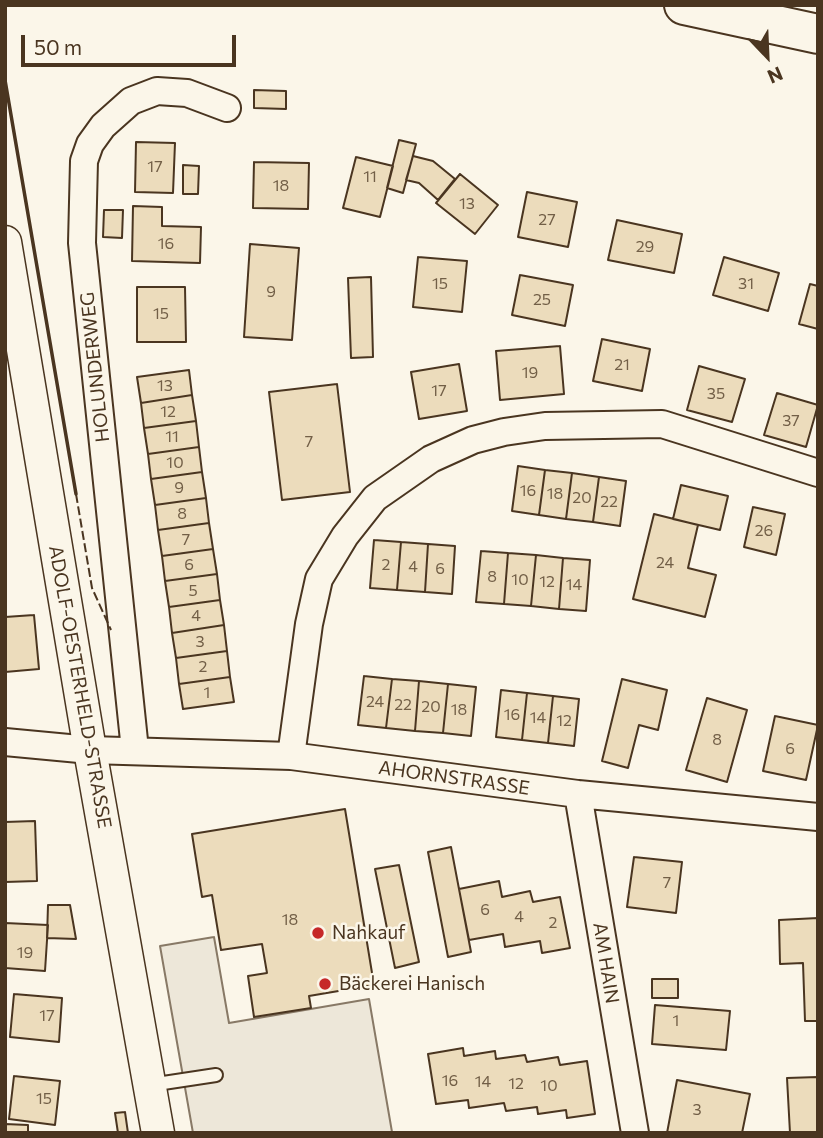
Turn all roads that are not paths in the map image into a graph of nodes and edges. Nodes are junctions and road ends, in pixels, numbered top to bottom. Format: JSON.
{"nodes":[{"id":1,"x":684,"y":5,"type":"edge"},
{"id":2,"x":818,"y":34,"type":"edge"},
{"id":3,"x":226,"y":108,"type":"dead end"},
{"id":4,"x":5,"y":242,"type":"edge"},
{"id":5,"x":818,"y":473,"type":"edge"},
{"id":6,"x":5,"y":742,"type":"edge"},
{"id":7,"x":90,"y":750,"type":"junction"},
{"id":8,"x":135,"y":750,"type":"junction"},
{"id":9,"x":291,"y":756,"type":"junction"},
{"id":10,"x":578,"y":794,"type":"junction"},
{"id":11,"x":818,"y":817,"type":"edge"},
{"id":12,"x":216,"y":1075,"type":"dead end"},
{"id":13,"x":150,"y":1085,"type":"junction"},
{"id":14,"x":158,"y":1133,"type":"edge"},
{"id":15,"x":635,"y":1133,"type":"edge"}],
"edges":[{"from":1,"to":2,"type":"main road"},
{"from":3,"to":8,"type":"street","name":"HOLUNDERWEG"},
{"from":4,"to":7,"type":"street","name":"ADOLF-OESTERHELD-STRASSE"},
{"from":5,"to":9,"type":"street"},
{"from":6,"to":7,"type":"street","name":"AHORNSTRASSE"},
{"from":7,"to":8,"type":"street","name":"AHORNSTRASSE"},
{"from":7,"to":13,"type":"street","name":"ADOLF-OESTERHELD-STRASSE"},
{"from":8,"to":9,"type":"street","name":"AHORNSTRASSE"},
{"from":9,"to":10,"type":"street","name":"AHORNSTRASSE"},
{"from":10,"to":11,"type":"street","name":"AHORNSTRASSE"},
{"from":10,"to":15,"type":"street","name":"AM HAIN"},
{"from":12,"to":13,"type":"lane"},
{"from":13,"to":14,"type":"street","name":"ADOLF-OESTERHELD-STRASSE"}]}
